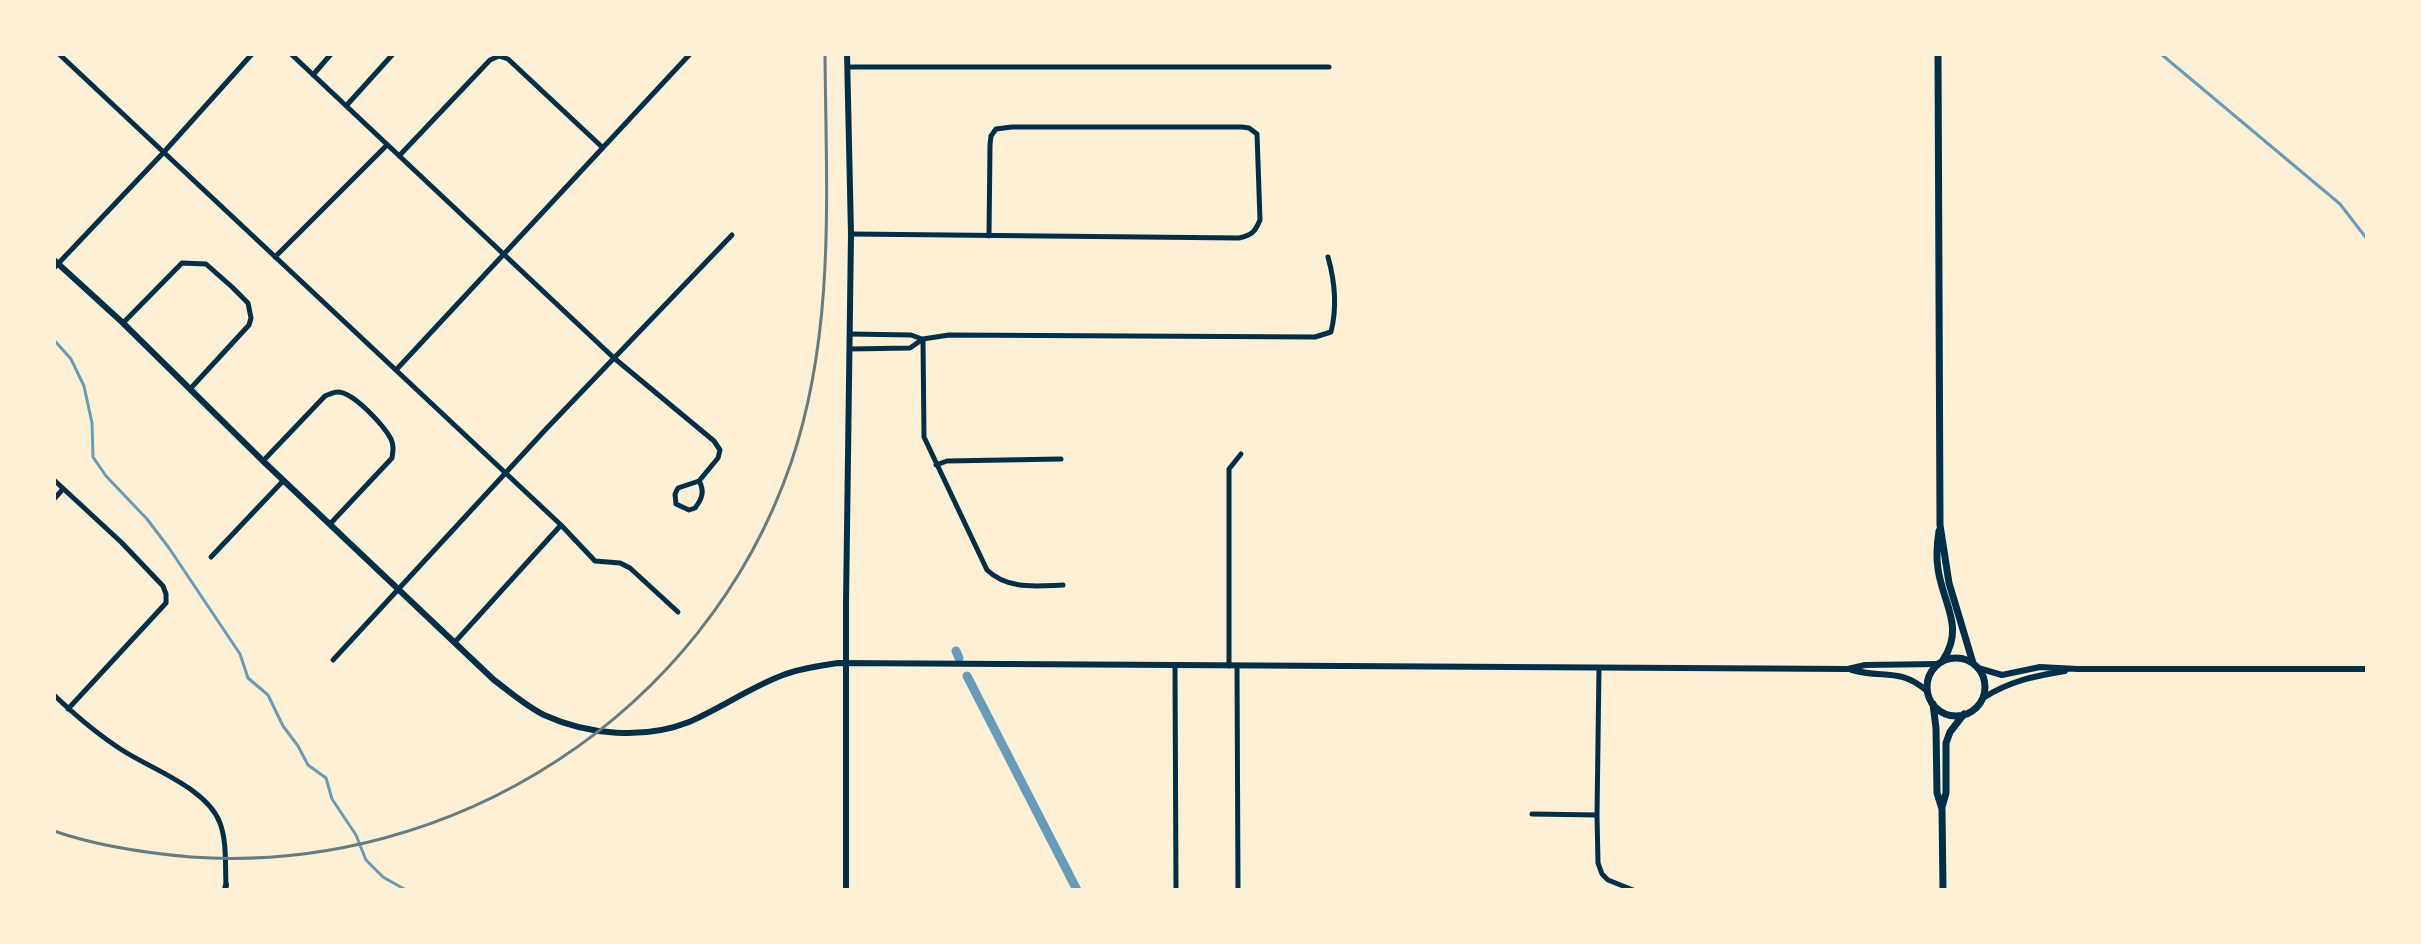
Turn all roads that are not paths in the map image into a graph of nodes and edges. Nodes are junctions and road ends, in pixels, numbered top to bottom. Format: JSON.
{"nodes":[{"id":1,"x":59,"y":54,"type":"edge"},
{"id":2,"x":252,"y":54,"type":"edge"},
{"id":3,"x":291,"y":54,"type":"edge"},
{"id":4,"x":331,"y":54,"type":"edge"},
{"id":5,"x":393,"y":54,"type":"edge"},
{"id":6,"x":690,"y":54,"type":"edge"},
{"id":7,"x":847,"y":54,"type":"edge"},
{"id":8,"x":1938,"y":54,"type":"edge"},
{"id":9,"x":848,"y":67,"type":"junction"},
{"id":10,"x":1329,"y":67,"type":"dead end"},
{"id":11,"x":313,"y":75,"type":"junction"},
{"id":12,"x":346,"y":106,"type":"junction"},
{"id":13,"x":387,"y":145,"type":"junction"},
{"id":14,"x":602,"y":147,"type":"junction"},
{"id":15,"x":164,"y":152,"type":"junction"},
{"id":16,"x":399,"y":156,"type":"junction"},
{"id":17,"x":851,"y":234,"type":"junction"},
{"id":18,"x":732,"y":235,"type":"dead end"},
{"id":19,"x":989,"y":236,"type":"junction"},
{"id":20,"x":505,"y":256,"type":"junction"},
{"id":21,"x":275,"y":257,"type":"junction"},
{"id":22,"x":1328,"y":257,"type":"dead end"},
{"id":23,"x":55,"y":264,"type":"edge"},
{"id":24,"x":123,"y":323,"type":"junction"},
{"id":25,"x":850,"y":334,"type":"junction"},
{"id":26,"x":923,"y":339,"type":"junction"},
{"id":27,"x":850,"y":349,"type":"junction"},
{"id":28,"x":614,"y":358,"type":"junction"},
{"id":29,"x":396,"y":370,"type":"junction"},
{"id":30,"x":191,"y":388,"type":"junction"},
{"id":31,"x":1241,"y":454,"type":"dead end"},
{"id":32,"x":1061,"y":459,"type":"dead end"},
{"id":33,"x":263,"y":461,"type":"junction"},
{"id":34,"x":936,"y":465,"type":"junction"},
{"id":35,"x":505,"y":473,"type":"junction"},
{"id":36,"x":54,"y":480,"type":"edge"},
{"id":37,"x":283,"y":481,"type":"junction"},
{"id":38,"x":699,"y":481,"type":"junction"},
{"id":39,"x":63,"y":489,"type":"junction"},
{"id":40,"x":54,"y":499,"type":"edge"},
{"id":41,"x":330,"y":524,"type":"junction"},
{"id":42,"x":561,"y":525,"type":"junction"},
{"id":43,"x":1940,"y":525,"type":"junction"},
{"id":44,"x":211,"y":557,"type":"dead end"},
{"id":45,"x":1063,"y":585,"type":"dead end"},
{"id":46,"x":399,"y":589,"type":"junction"},
{"id":47,"x":678,"y":612,"type":"dead end"},
{"id":48,"x":455,"y":642,"type":"junction"},
{"id":49,"x":333,"y":660,"type":"dead end"},
{"id":50,"x":1941,"y":662,"type":"junction"},
{"id":51,"x":846,"y":663,"type":"junction"},
{"id":52,"x":1175,"y":666,"type":"junction"},
{"id":53,"x":1233,"y":666,"type":"junction"},
{"id":54,"x":1976,"y":666,"type":"junction"},
{"id":55,"x":1599,"y":668,"type":"junction"},
{"id":56,"x":1848,"y":669,"type":"junction"},
{"id":57,"x":2077,"y":669,"type":"junction"},
{"id":58,"x":2367,"y":669,"type":"edge"},
{"id":59,"x":1927,"y":691,"type":"junction"},
{"id":60,"x":54,"y":695,"type":"edge"},
{"id":61,"x":1983,"y":698,"type":"junction"},
{"id":62,"x":1933,"y":704,"type":"junction"},
{"id":63,"x":68,"y":709,"type":"junction"},
{"id":64,"x":1964,"y":714,"type":"junction"},
{"id":65,"x":1942,"y":809,"type":"junction"},
{"id":66,"x":1532,"y":814,"type":"dead end"},
{"id":67,"x":1597,"y":815,"type":"junction"},
{"id":68,"x":226,"y":887,"type":"edge"},
{"id":69,"x":846,"y":890,"type":"edge"},
{"id":70,"x":1176,"y":890,"type":"edge"},
{"id":71,"x":1238,"y":890,"type":"edge"},
{"id":72,"x":1633,"y":890,"type":"edge"},
{"id":73,"x":1943,"y":890,"type":"edge"}],
"edges":[{"from":1,"to":15,"type":"street"},
{"from":2,"to":15,"type":"street"},
{"from":3,"to":11,"type":"street"},
{"from":4,"to":11,"type":"street"},
{"from":5,"to":12,"type":"street"},
{"from":6,"to":14,"type":"street"},
{"from":7,"to":9,"type":"street"},
{"from":8,"to":43,"type":"main road"},
{"from":9,"to":10,"type":"street"},
{"from":9,"to":17,"type":"street"},
{"from":11,"to":12,"type":"street"},
{"from":12,"to":13,"type":"street"},
{"from":13,"to":16,"type":"street"},
{"from":13,"to":21,"type":"street"},
{"from":14,"to":16,"type":"street"},
{"from":14,"to":20,"type":"street"},
{"from":15,"to":21,"type":"street"},
{"from":15,"to":23,"type":"street"},
{"from":16,"to":20,"type":"street"},
{"from":17,"to":19,"type":"street"},
{"from":17,"to":25,"type":"street"},
{"from":18,"to":28,"type":"street"},
{"from":19,"to":19,"type":"street"},
{"from":20,"to":28,"type":"street"},
{"from":20,"to":29,"type":"street"},
{"from":21,"to":29,"type":"street"},
{"from":22,"to":26,"type":"street"},
{"from":23,"to":24,"type":"street"},
{"from":24,"to":30,"type":"street"},
{"from":24,"to":30,"type":"street"},
{"from":25,"to":26,"type":"street"},
{"from":25,"to":27,"type":"street"},
{"from":26,"to":27,"type":"street"},
{"from":26,"to":34,"type":"street"},
{"from":27,"to":51,"type":"street"},
{"from":28,"to":35,"type":"street"},
{"from":28,"to":38,"type":"street"},
{"from":29,"to":35,"type":"street"},
{"from":30,"to":33,"type":"street"},
{"from":31,"to":53,"type":"street"},
{"from":32,"to":34,"type":"street"},
{"from":33,"to":37,"type":"street"},
{"from":33,"to":41,"type":"street"},
{"from":34,"to":45,"type":"street"},
{"from":35,"to":42,"type":"street"},
{"from":35,"to":46,"type":"street"},
{"from":36,"to":39,"type":"street"},
{"from":37,"to":41,"type":"street"},
{"from":37,"to":44,"type":"street"},
{"from":38,"to":38,"type":"street"},
{"from":39,"to":40,"type":"street"},
{"from":39,"to":63,"type":"street"},
{"from":41,"to":46,"type":"street"},
{"from":42,"to":47,"type":"street"},
{"from":42,"to":48,"type":"street"},
{"from":43,"to":50,"type":"main road"},
{"from":43,"to":54,"type":"main road"},
{"from":46,"to":48,"type":"street"},
{"from":46,"to":49,"type":"street"},
{"from":48,"to":51,"type":"street"},
{"from":50,"to":54,"type":"main road"},
{"from":50,"to":56,"type":"street"},
{"from":50,"to":59,"type":"main road"},
{"from":51,"to":52,"type":"street"},
{"from":51,"to":69,"type":"street"},
{"from":52,"to":53,"type":"street"},
{"from":52,"to":70,"type":"street"},
{"from":53,"to":55,"type":"street"},
{"from":53,"to":71,"type":"street"},
{"from":54,"to":57,"type":"street"},
{"from":54,"to":61,"type":"main road"},
{"from":55,"to":56,"type":"street"},
{"from":55,"to":67,"type":"street"},
{"from":56,"to":59,"type":"street"},
{"from":57,"to":58,"type":"street"},
{"from":57,"to":61,"type":"street"},
{"from":59,"to":62,"type":"main road"},
{"from":60,"to":63,"type":"street"},
{"from":61,"to":64,"type":"main road"},
{"from":62,"to":64,"type":"main road"},
{"from":62,"to":65,"type":"main road"},
{"from":63,"to":68,"type":"street"},
{"from":64,"to":65,"type":"main road"},
{"from":65,"to":73,"type":"main road"},
{"from":66,"to":67,"type":"street"},
{"from":67,"to":72,"type":"street"}]}
